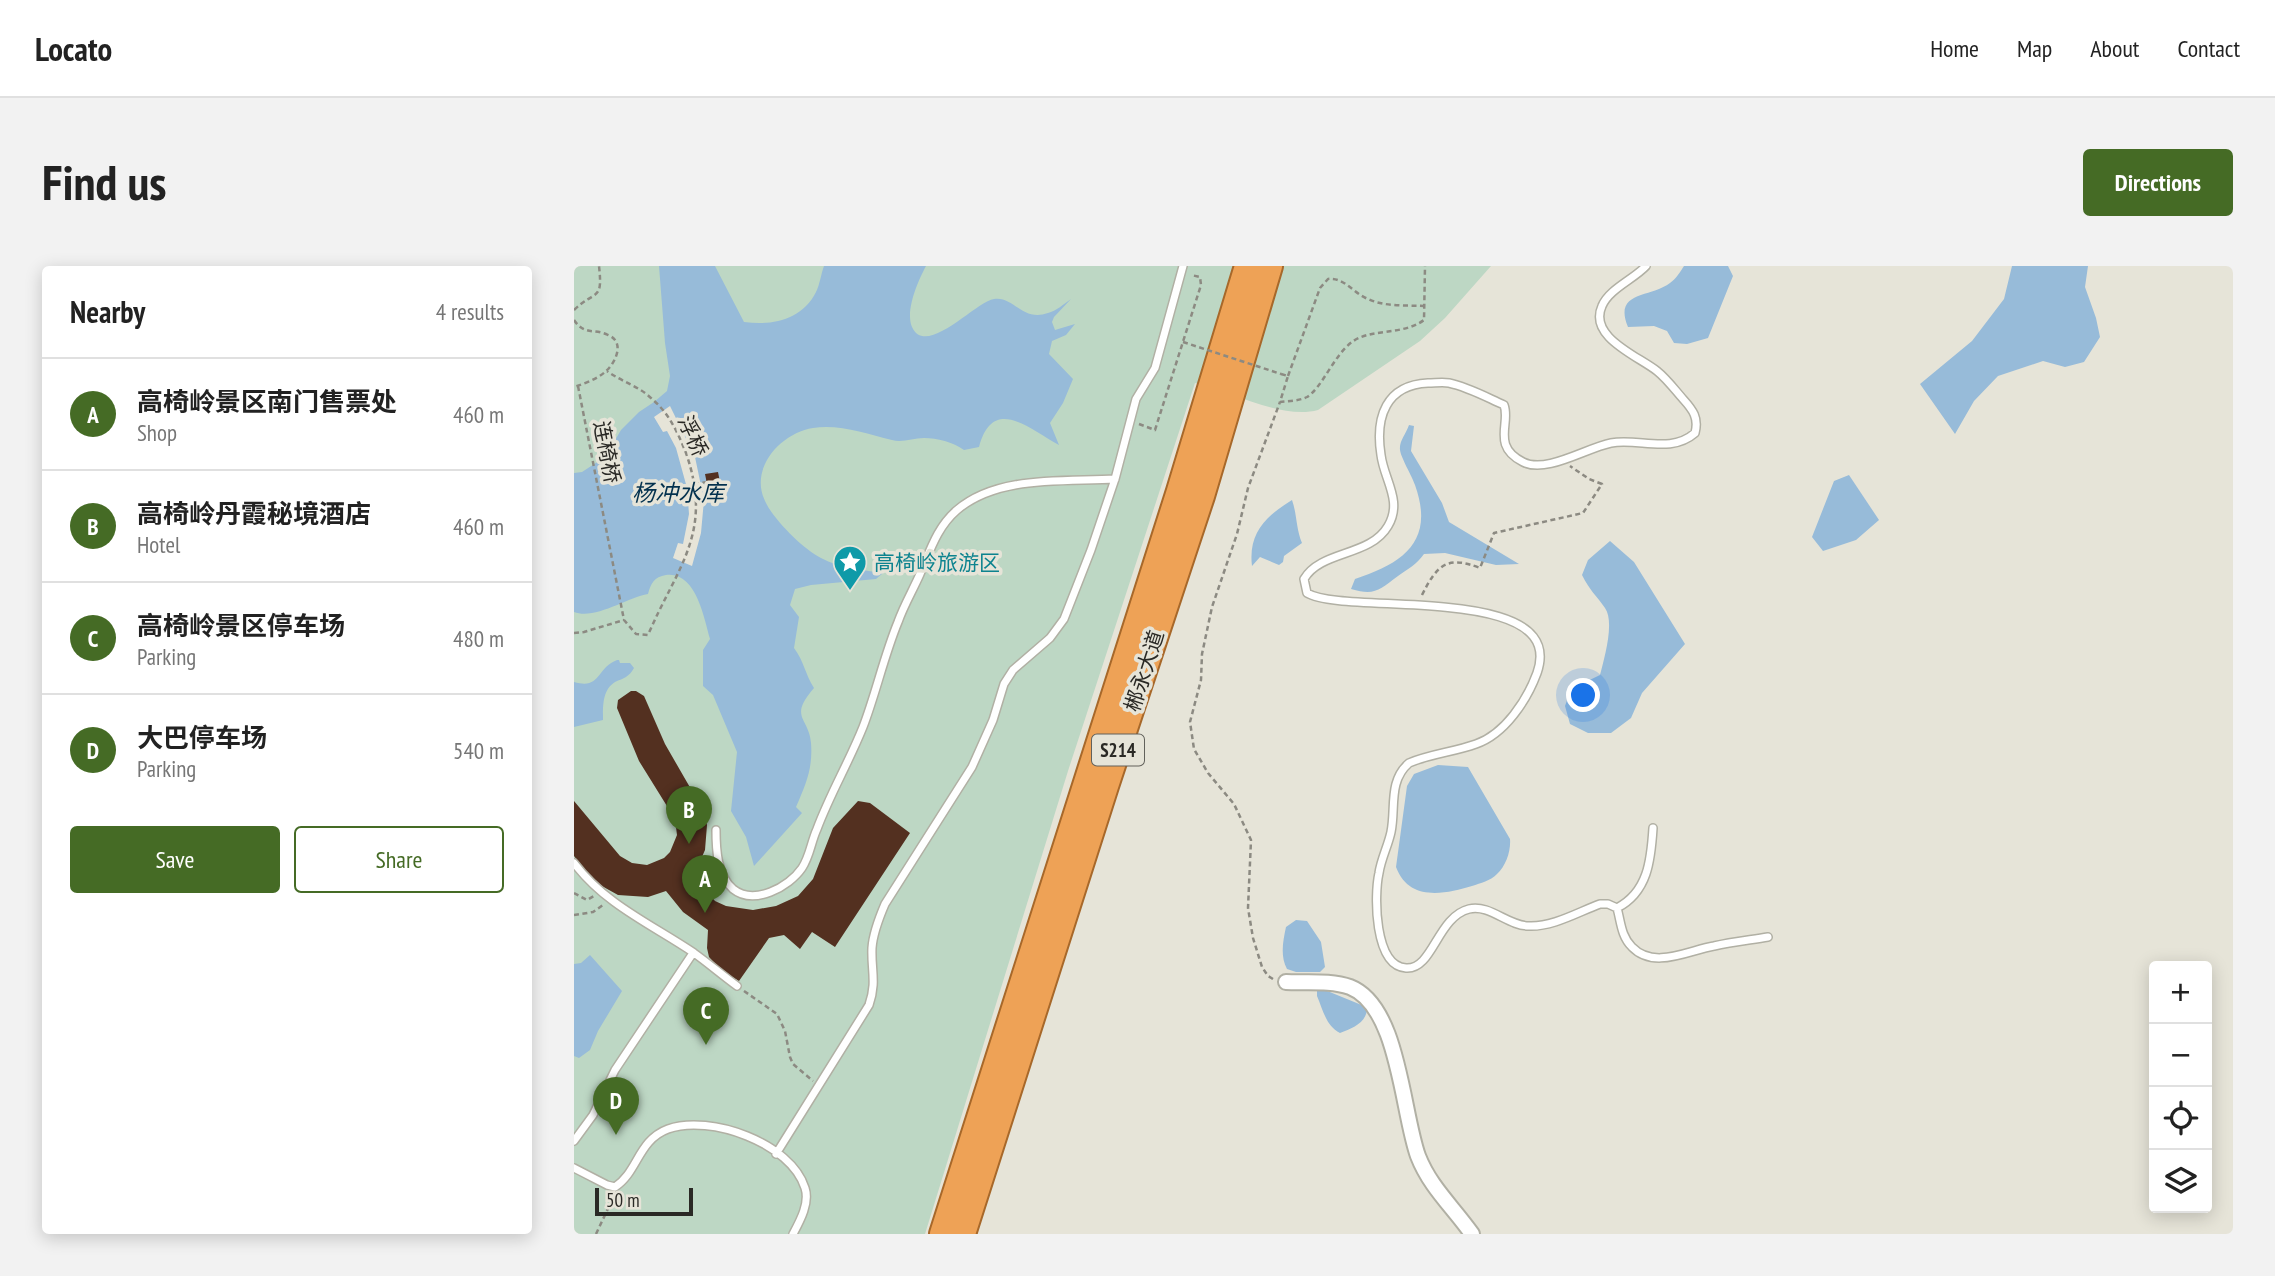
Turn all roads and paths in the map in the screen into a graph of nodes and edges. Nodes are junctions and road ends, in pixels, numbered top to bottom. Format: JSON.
{"nodes":[{"id":1,"x":599,"y":266,"type":"edge"},
{"id":2,"x":1247,"y":266,"type":"edge"},
{"id":3,"x":1270,"y":266,"type":"edge"},
{"id":4,"x":1425,"y":266,"type":"edge"},
{"id":5,"x":1646,"y":266,"type":"edge"},
{"id":6,"x":1183,"y":269,"type":"edge"},
{"id":7,"x":1424,"y":304,"type":"junction"},
{"id":8,"x":574,"y":310,"type":"edge"},
{"id":9,"x":574,"y":320,"type":"edge"},
{"id":10,"x":1183,"y":342,"type":"junction"},
{"id":11,"x":607,"y":370,"type":"junction"},
{"id":12,"x":1288,"y":376,"type":"junction"},
{"id":13,"x":576,"y":386,"type":"edge"},
{"id":14,"x":1280,"y":402,"type":"junction"},
{"id":15,"x":1129,"y":421,"type":"junction"},
{"id":16,"x":1563,"y":459,"type":"junction"},
{"id":17,"x":1115,"y":479,"type":"junction"},
{"id":18,"x":707,"y":481,"type":"dead end"},
{"id":19,"x":694,"y":484,"type":"junction"},
{"id":20,"x":1418,"y":604,"type":"junction"},
{"id":21,"x":624,"y":620,"type":"junction"},
{"id":22,"x":574,"y":633,"type":"edge"},
{"id":23,"x":1653,"y":828,"type":"dead end"},
{"id":24,"x":716,"y":830,"type":"dead end"},
{"id":25,"x":574,"y":863,"type":"edge"},
{"id":26,"x":600,"y":892,"type":"junction"},
{"id":27,"x":574,"y":893,"type":"edge"},
{"id":28,"x":1617,"y":908,"type":"junction"},
{"id":29,"x":593,"y":912,"type":"dead end"},
{"id":30,"x":574,"y":915,"type":"edge"},
{"id":31,"x":1768,"y":937,"type":"dead end"},
{"id":32,"x":693,"y":953,"type":"junction"},
{"id":33,"x":1286,"y":982,"type":"joint"},
{"id":34,"x":737,"y":986,"type":"joint"},
{"id":35,"x":818,"y":1085,"type":"junction"},
{"id":36,"x":574,"y":1141,"type":"edge"},
{"id":37,"x":776,"y":1154,"type":"junction"},
{"id":38,"x":574,"y":1168,"type":"edge"},
{"id":39,"x":619,"y":1185,"type":"junction"},
{"id":40,"x":957,"y":1231,"type":"edge"},
{"id":41,"x":596,"y":1234,"type":"edge"},
{"id":42,"x":793,"y":1234,"type":"edge"},
{"id":43,"x":1472,"y":1234,"type":"edge"}],
"edges":[{"from":1,"to":8,"type":"path"},
{"from":2,"to":40,"type":"highway","name":"郴永大道","number":"S214"},
{"from":3,"to":40,"type":"highway","name":"郴永大道","number":"S214"},
{"from":4,"to":7,"type":"path"},
{"from":5,"to":16,"type":"lane"},
{"from":6,"to":10,"type":"path"},
{"from":6,"to":15,"type":"lane"},
{"from":7,"to":12,"type":"path"},
{"from":7,"to":14,"type":"path"},
{"from":9,"to":11,"type":"path"},
{"from":10,"to":12,"type":"path","bridge":true},
{"from":10,"to":15,"type":"path"},
{"from":11,"to":13,"type":"path"},
{"from":11,"to":19,"type":"path","name":"浮桥"},
{"from":12,"to":14,"type":"path"},
{"from":13,"to":21,"type":"path","name":"连椅桥"},
{"from":14,"to":33,"type":"path"},
{"from":15,"to":17,"type":"lane"},
{"from":16,"to":20,"type":"path"},
{"from":16,"to":20,"type":"lane"},
{"from":17,"to":24,"type":"lane"},
{"from":17,"to":35,"type":"lane"},
{"from":18,"to":19,"type":"path"},
{"from":19,"to":21,"type":"path","name":"浮桥"},
{"from":20,"to":28,"type":"lane"},
{"from":21,"to":22,"type":"path"},
{"from":23,"to":28,"type":"lane"},
{"from":25,"to":26,"type":"lane"},
{"from":26,"to":27,"type":"path"},
{"from":26,"to":32,"type":"lane"},
{"from":28,"to":31,"type":"lane"},
{"from":29,"to":30,"type":"path"},
{"from":32,"to":34,"type":"lane"},
{"from":32,"to":36,"type":"lane"},
{"from":33,"to":43,"type":"street"},
{"from":34,"to":35,"type":"path"},
{"from":35,"to":37,"type":"lane"},
{"from":37,"to":39,"type":"lane"},
{"from":37,"to":42,"type":"lane"},
{"from":38,"to":39,"type":"lane"},
{"from":39,"to":41,"type":"path"}]}
